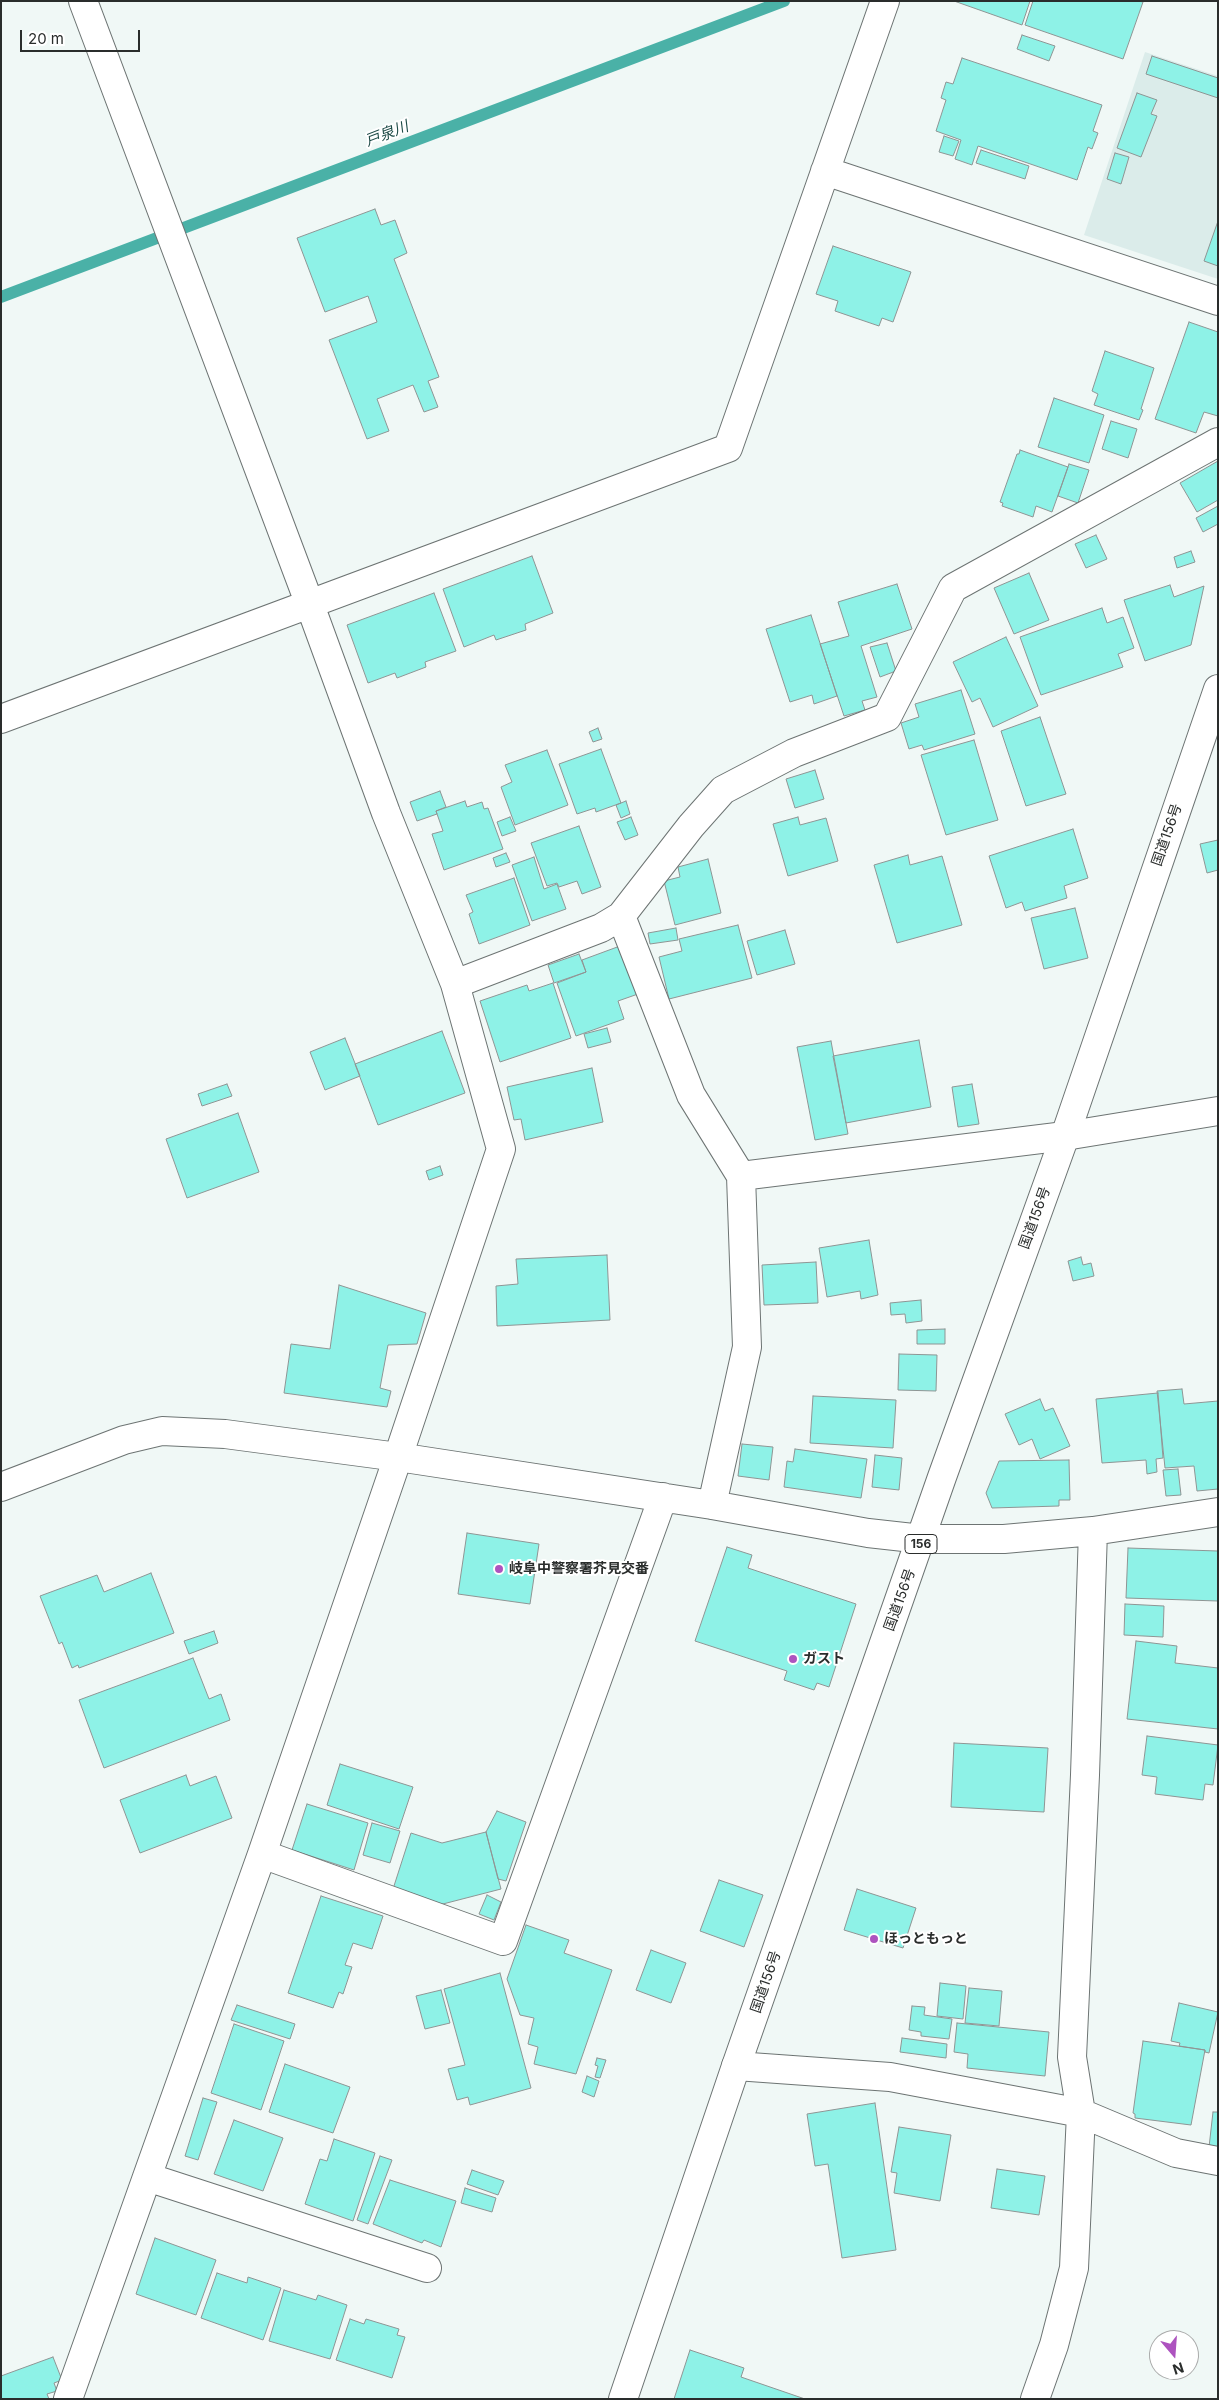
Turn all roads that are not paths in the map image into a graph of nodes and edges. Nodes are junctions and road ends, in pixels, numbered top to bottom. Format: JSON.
{"nodes":[{"id":1,"x":83,"y":1,"type":"edge"},
{"id":2,"x":885,"y":1,"type":"edge"},
{"id":3,"x":825,"y":171,"type":"junction"},
{"id":4,"x":1218,"y":301,"type":"edge"},
{"id":5,"x":1218,"y":442,"type":"edge"},
{"id":6,"x":310,"y":605,"type":"junction"},
{"id":7,"x":1218,"y":688,"type":"edge"},
{"id":8,"x":1,"y":719,"type":"edge"},
{"id":9,"x":621,"y":916,"type":"junction"},
{"id":10,"x":455,"y":984,"type":"junction"},
{"id":11,"x":1218,"y":1112,"type":"edge"},
{"id":12,"x":1065,"y":1136,"type":"junction"},
{"id":13,"x":741,"y":1176,"type":"junction"},
{"id":14,"x":398,"y":1457,"type":"junction"},
{"id":15,"x":1,"y":1487,"type":"edge"},
{"id":16,"x":663,"y":1497,"type":"junction"},
{"id":17,"x":712,"y":1505,"type":"junction"},
{"id":18,"x":1218,"y":1512,"type":"edge"},
{"id":19,"x":1094,"y":1531,"type":"junction"},
{"id":20,"x":922,"y":1539,"type":"junction"},
{"id":21,"x":262,"y":1854,"type":"junction"},
{"id":22,"x":736,"y":2066,"type":"junction"},
{"id":23,"x":1081,"y":2113,"type":"junction"},
{"id":24,"x":1218,"y":2161,"type":"edge"},
{"id":25,"x":147,"y":2177,"type":"junction"},
{"id":26,"x":427,"y":2268,"type":"dead end"},
{"id":27,"x":68,"y":2399,"type":"edge"},
{"id":28,"x":623,"y":2399,"type":"edge"},
{"id":29,"x":1035,"y":2399,"type":"edge"}],
"edges":[{"from":1,"to":6,"type":"main road"},
{"from":2,"to":3,"type":"main road"},
{"from":3,"to":4,"type":"main road"},
{"from":3,"to":6,"type":"main road"},
{"from":5,"to":9,"type":"main road"},
{"from":6,"to":8,"type":"main road"},
{"from":6,"to":10,"type":"main road"},
{"from":7,"to":12,"type":"main road","name":"国道156号","number":"156"},
{"from":9,"to":10,"type":"main road"},
{"from":9,"to":13,"type":"main road"},
{"from":10,"to":14,"type":"main road"},
{"from":11,"to":12,"type":"main road"},
{"from":12,"to":13,"type":"main road"},
{"from":12,"to":20,"type":"main road","name":"国道156号","number":"156"},
{"from":13,"to":17,"type":"main road"},
{"from":14,"to":15,"type":"main road"},
{"from":14,"to":16,"type":"main road"},
{"from":14,"to":21,"type":"main road"},
{"from":16,"to":17,"type":"main road"},
{"from":16,"to":21,"type":"main road"},
{"from":17,"to":20,"type":"main road"},
{"from":18,"to":19,"type":"main road"},
{"from":19,"to":20,"type":"main road"},
{"from":19,"to":23,"type":"main road"},
{"from":20,"to":22,"type":"main road","name":"国道156号","number":"156"},
{"from":21,"to":25,"type":"main road"},
{"from":22,"to":23,"type":"main road"},
{"from":22,"to":28,"type":"main road","name":"国道156号","number":"156"},
{"from":23,"to":24,"type":"main road"},
{"from":23,"to":29,"type":"main road"},
{"from":25,"to":26,"type":"main road"},
{"from":25,"to":27,"type":"main road"}]}
